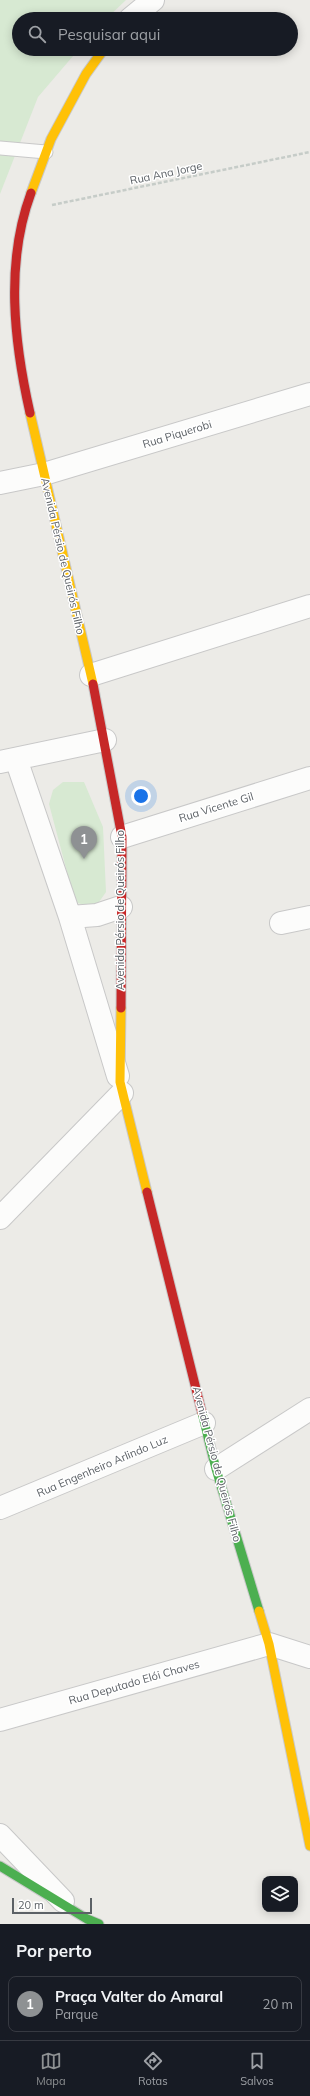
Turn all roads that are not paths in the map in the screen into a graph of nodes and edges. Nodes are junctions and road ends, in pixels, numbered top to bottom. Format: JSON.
{"nodes":[{"id":1,"x":153,"y":0,"type":"edge"},
{"id":2,"x":138,"y":12,"type":"edge"},
{"id":3,"x":99,"y":56,"type":"edge"},
{"id":4,"x":0,"y":148,"type":"edge"},
{"id":5,"x":46,"y":152,"type":"junction"},
{"id":6,"x":310,"y":394,"type":"edge"},
{"id":7,"x":44,"y":474,"type":"junction"},
{"id":8,"x":0,"y":483,"type":"edge"},
{"id":9,"x":310,"y":606,"type":"edge"},
{"id":10,"x":91,"y":675,"type":"junction"},
{"id":11,"x":105,"y":740,"type":"junction"},
{"id":12,"x":8,"y":761,"type":"edge"},
{"id":13,"x":310,"y":778,"type":"edge"},
{"id":14,"x":122,"y":836,"type":"junction"},
{"id":15,"x":121,"y":908,"type":"junction"},
{"id":16,"x":70,"y":917,"type":"junction"},
{"id":17,"x":310,"y":917,"type":"edge"},
{"id":18,"x":281,"y":923,"type":"dead end"},
{"id":19,"x":121,"y":1088,"type":"junction"},
{"id":20,"x":0,"y":1218,"type":"edge"},
{"id":21,"x":310,"y":1409,"type":"edge"},
{"id":22,"x":204,"y":1423,"type":"junction"},
{"id":23,"x":216,"y":1469,"type":"junction"},
{"id":24,"x":0,"y":1508,"type":"edge"},
{"id":25,"x":269,"y":1644,"type":"junction"},
{"id":26,"x":310,"y":1657,"type":"edge"},
{"id":27,"x":0,"y":1720,"type":"edge"},
{"id":28,"x":0,"y":1835,"type":"edge"},
{"id":29,"x":310,"y":1846,"type":"edge"},
{"id":30,"x":0,"y":1866,"type":"edge"},
{"id":31,"x":73,"y":1910,"type":"junction"},
{"id":32,"x":99,"y":1924,"type":"edge"}],
"edges":[{"from":1,"to":2,"type":"street"},
{"from":3,"to":5,"type":"street","name":"Avenida Pérsio de Queirós Filho"},
{"from":4,"to":5,"type":"lane"},
{"from":5,"to":7,"type":"street","name":"Avenida Pérsio de Queirós Filho"},
{"from":6,"to":7,"type":"street","name":"Rua Piquerobi"},
{"from":7,"to":8,"type":"street","name":"Rua Piquerobi"},
{"from":7,"to":10,"type":"street","name":"Avenida Pérsio de Queirós Filho"},
{"from":9,"to":10,"type":"street"},
{"from":10,"to":11,"type":"street","name":"Avenida Pérsio de Queirós Filho"},
{"from":11,"to":12,"type":"street"},
{"from":11,"to":14,"type":"street","name":"Avenida Pérsio de Queirós Filho"},
{"from":12,"to":16,"type":"street","name":"Avenida Pérsio de Queirós Filho"},
{"from":13,"to":14,"type":"street","name":"Rua Vicente Gil"},
{"from":14,"to":15,"type":"street","name":"Avenida Pérsio de Queirós Filho"},
{"from":15,"to":16,"type":"street"},
{"from":15,"to":19,"type":"street","name":"Avenida Pérsio de Queirós Filho"},
{"from":16,"to":19,"type":"street","name":"Avenida Pérsio de Queirós Filho"},
{"from":17,"to":18,"type":"street"},
{"from":19,"to":20,"type":"street"},
{"from":19,"to":22,"type":"street","name":"Avenida Pérsio de Queirós Filho"},
{"from":21,"to":23,"type":"street"},
{"from":22,"to":23,"type":"street","name":"Avenida Pérsio de Queirós Filho"},
{"from":22,"to":24,"type":"street","name":"Rua Engenheiro Arlindo Luz"},
{"from":23,"to":25,"type":"street","name":"Avenida Pérsio de Queirós Filho"},
{"from":25,"to":26,"type":"street"},
{"from":25,"to":27,"type":"street","name":"Rua Deputado Elói Chaves"},
{"from":25,"to":29,"type":"street","name":"Avenida Pérsio de Queirós Filho"},
{"from":28,"to":31,"type":"street"},
{"from":30,"to":31,"type":"street"},
{"from":31,"to":32,"type":"street"}]}
